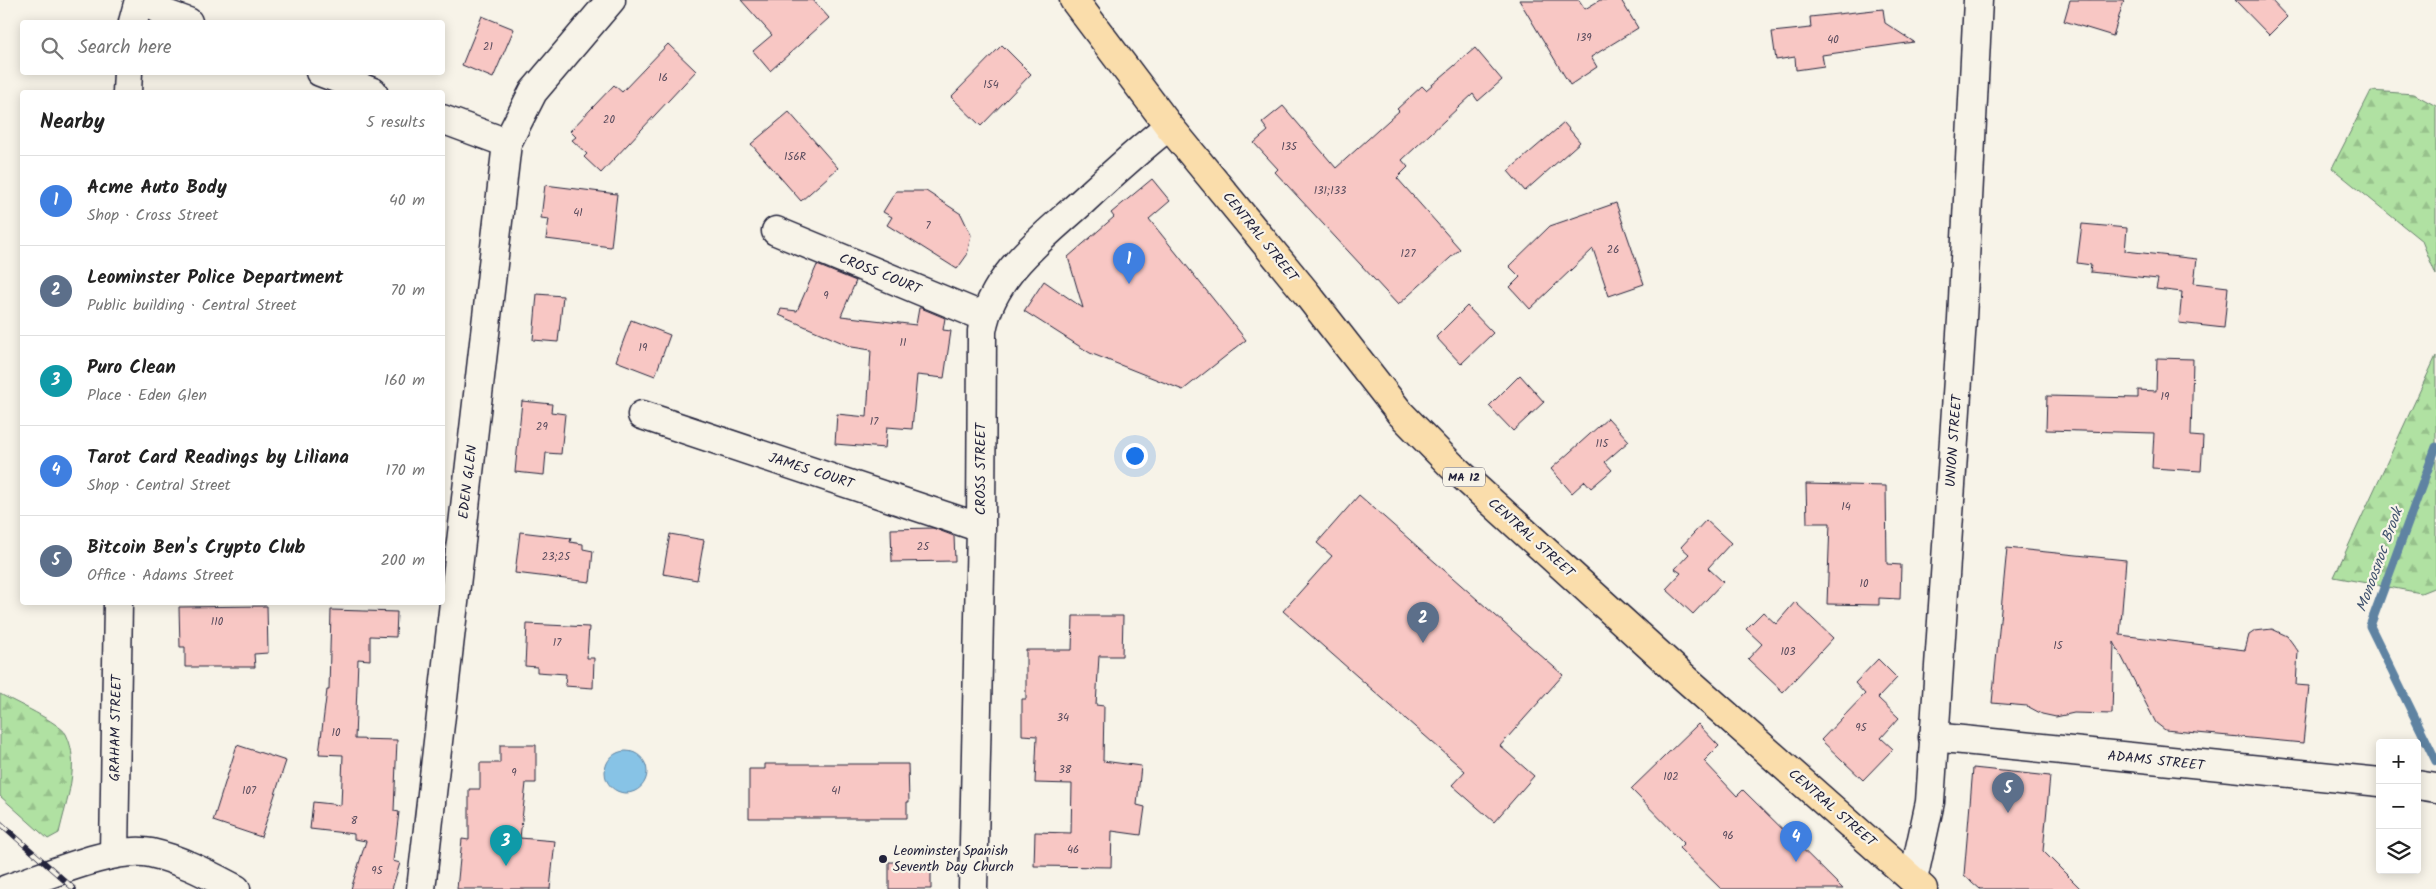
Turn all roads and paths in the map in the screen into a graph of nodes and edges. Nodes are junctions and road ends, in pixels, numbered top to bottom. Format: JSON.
{"nodes":[{"id":1,"x":139,"y":0,"type":"edge"},
{"id":2,"x":143,"y":0,"type":"edge"},
{"id":3,"x":611,"y":0,"type":"edge"},
{"id":4,"x":1074,"y":0,"type":"edge"},
{"id":5,"x":1978,"y":0,"type":"edge"},
{"id":6,"x":134,"y":20,"type":"edge"},
{"id":7,"x":182,"y":20,"type":"edge"},
{"id":8,"x":128,"y":75,"type":"edge"},
{"id":9,"x":328,"y":75,"type":"edge"},
{"id":10,"x":127,"y":90,"type":"edge"},
{"id":11,"x":368,"y":90,"type":"edge"},
{"id":12,"x":445,"y":120,"type":"edge"},
{"id":13,"x":1169,"y":126,"type":"junction"},
{"id":14,"x":507,"y":143,"type":"junction"},
{"id":15,"x":776,"y":231,"type":"dead end"},
{"id":16,"x":984,"y":317,"type":"junction"},
{"id":17,"x":642,"y":415,"type":"dead end"},
{"id":18,"x":981,"y":528,"type":"junction"},
{"id":19,"x":118,"y":605,"type":"edge"},
{"id":20,"x":1933,"y":737,"type":"junction"},
{"id":21,"x":2376,"y":782,"type":"edge"},
{"id":22,"x":2421,"y":786,"type":"edge"},
{"id":23,"x":2436,"y":788,"type":"edge"},
{"id":24,"x":114,"y":854,"type":"junction"},
{"id":25,"x":1918,"y":885,"type":"edge"},
{"id":26,"x":7,"y":889,"type":"edge"},
{"id":27,"x":236,"y":889,"type":"edge"},
{"id":28,"x":421,"y":889,"type":"edge"},
{"id":29,"x":973,"y":889,"type":"edge"}],
"edges":[{"from":1,"to":6,"type":"street"},
{"from":2,"to":7,"type":"street"},
{"from":3,"to":14,"type":"street"},
{"from":4,"to":13,"type":"main road","name":"CENTRAL STREET","number":"MA 12"},
{"from":5,"to":20,"type":"street","name":"UNION STREET"},
{"from":8,"to":10,"type":"street"},
{"from":9,"to":11,"type":"street"},
{"from":12,"to":14,"type":"street"},
{"from":13,"to":16,"type":"street","name":"CROSS STREET"},
{"from":13,"to":25,"type":"main road","name":"CENTRAL STREET","number":"MA 12"},
{"from":14,"to":28,"type":"street","name":"EDEN GLEN"},
{"from":15,"to":16,"type":"street","name":"CROSS COURT"},
{"from":16,"to":18,"type":"street","name":"CROSS STREET"},
{"from":17,"to":18,"type":"street","name":"JAMES COURT"},
{"from":18,"to":29,"type":"street","name":"CROSS STREET"},
{"from":19,"to":24,"type":"street","name":"GRAHAM STREET"},
{"from":20,"to":21,"type":"street","name":"ADAMS STREET"},
{"from":20,"to":25,"type":"street","name":"UNION STREET"},
{"from":22,"to":23,"type":"street"},
{"from":24,"to":26,"type":"street"},
{"from":24,"to":27,"type":"street"}]}
